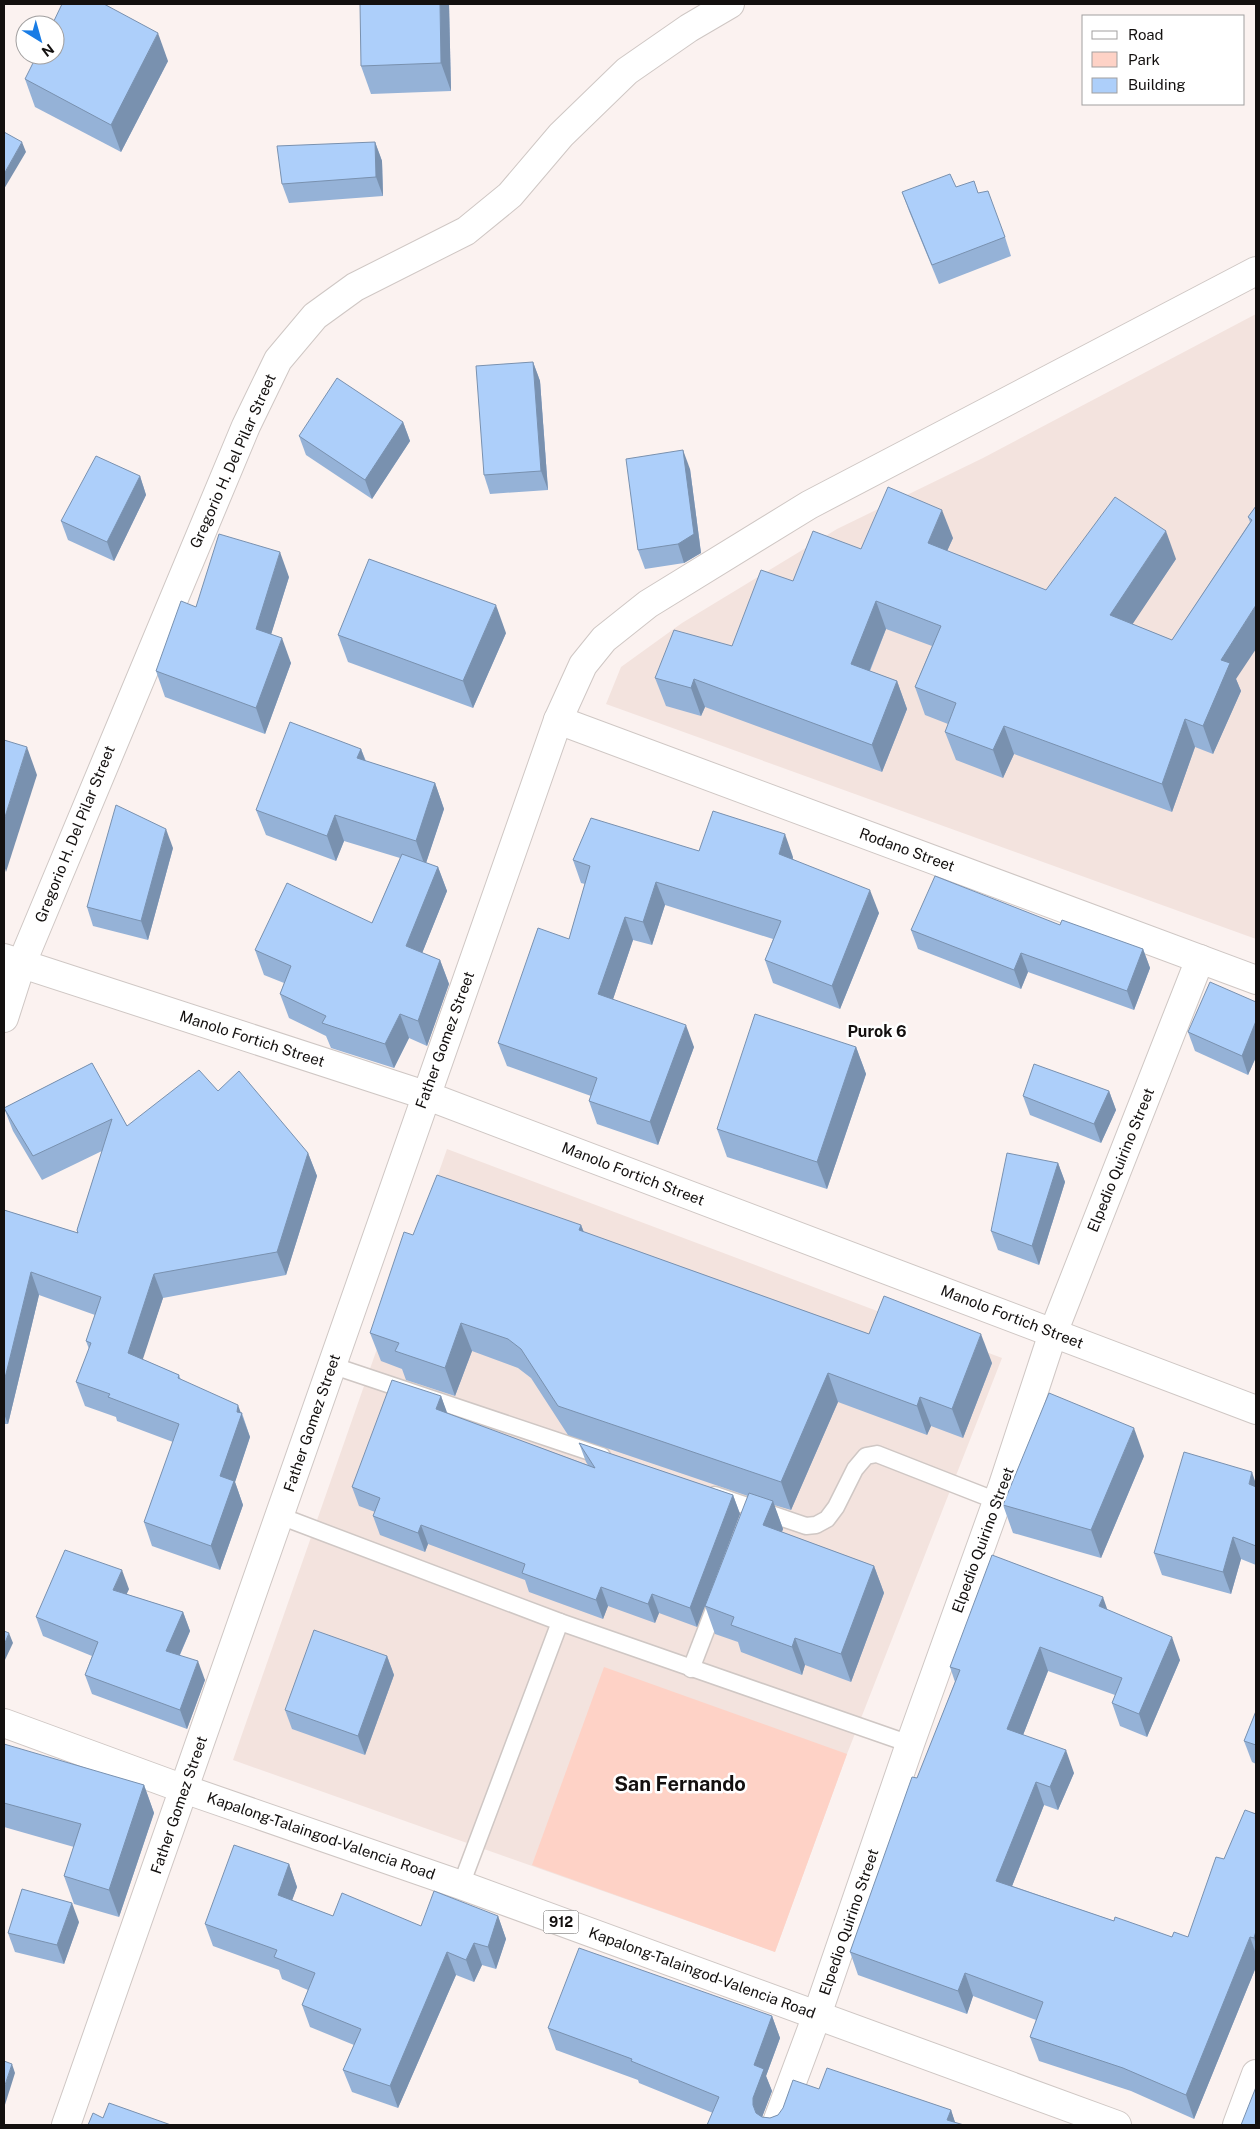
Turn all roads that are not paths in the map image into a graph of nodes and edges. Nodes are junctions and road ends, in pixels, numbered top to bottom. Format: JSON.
{"nodes":[{"id":1,"x":730,"y":4,"type":"edge"},
{"id":2,"x":1256,"y":271,"type":"edge"},
{"id":3,"x":558,"y":720,"type":"junction"},
{"id":4,"x":1200,"y":959,"type":"junction"},
{"id":5,"x":13,"y":961,"type":"edge"},
{"id":6,"x":1256,"y":980,"type":"edge"},
{"id":7,"x":4,"y":1018,"type":"edge"},
{"id":8,"x":425,"y":1095,"type":"junction"},
{"id":9,"x":1053,"y":1333,"type":"junction"},
{"id":10,"x":331,"y":1365,"type":"junction"},
{"id":11,"x":1256,"y":1410,"type":"edge"},
{"id":12,"x":616,"y":1462,"type":"edge"},
{"id":13,"x":699,"y":1490,"type":"edge"},
{"id":14,"x":997,"y":1501,"type":"junction"},
{"id":15,"x":753,"y":1508,"type":"junction"},
{"id":16,"x":280,"y":1516,"type":"junction"},
{"id":17,"x":746,"y":1526,"type":"edge"},
{"id":18,"x":722,"y":1588,"type":"edge"},
{"id":19,"x":560,"y":1622,"type":"junction"},
{"id":20,"x":691,"y":1669,"type":"junction"},
{"id":21,"x":4,"y":1723,"type":"edge"},
{"id":22,"x":910,"y":1744,"type":"junction"},
{"id":23,"x":184,"y":1789,"type":"junction"},
{"id":24,"x":461,"y":1885,"type":"junction"},
{"id":25,"x":817,"y":2015,"type":"junction"},
{"id":26,"x":1256,"y":2074,"type":"edge"},
{"id":27,"x":66,"y":2125,"type":"edge"},
{"id":28,"x":776,"y":2125,"type":"edge"},
{"id":29,"x":1117,"y":2125,"type":"edge"},
{"id":30,"x":1237,"y":2125,"type":"edge"}],
"edges":[{"from":1,"to":5,"type":"main road","name":"Gregorio H. Del Pilar Street"},
{"from":2,"to":3,"type":"main road","name":"Father Gomez Street"},
{"from":3,"to":4,"type":"main road","name":"Rodano Street"},
{"from":3,"to":8,"type":"main road","name":"Father Gomez Street"},
{"from":4,"to":6,"type":"main road","name":"Rodano Street"},
{"from":4,"to":9,"type":"main road","name":"Elpedio Quirino Street"},
{"from":5,"to":7,"type":"main road","name":"Gregorio H. Del Pilar Street"},
{"from":5,"to":8,"type":"main road","name":"Manolo Fortich Street"},
{"from":8,"to":9,"type":"main road","name":"Manolo Fortich Street"},
{"from":8,"to":10,"type":"main road","name":"Father Gomez Street"},
{"from":9,"to":11,"type":"main road","name":"Manolo Fortich Street"},
{"from":9,"to":14,"type":"main road","name":"Elpedio Quirino Street"},
{"from":10,"to":12,"type":"lane"},
{"from":10,"to":16,"type":"main road","name":"Father Gomez Street"},
{"from":13,"to":15,"type":"lane"},
{"from":14,"to":15,"type":"lane"},
{"from":14,"to":22,"type":"main road","name":"Elpedio Quirino Street"},
{"from":15,"to":17,"type":"lane"},
{"from":16,"to":19,"type":"lane"},
{"from":16,"to":23,"type":"main road","name":"Father Gomez Street"},
{"from":18,"to":20,"type":"lane"},
{"from":19,"to":20,"type":"lane"},
{"from":19,"to":24,"type":"lane"},
{"from":20,"to":22,"type":"lane"},
{"from":21,"to":23,"type":"main road","name":"Kapalong-Talaingod-Valencia Road","number":"912"},
{"from":22,"to":25,"type":"main road","name":"Elpedio Quirino Street"},
{"from":23,"to":24,"type":"main road","name":"Kapalong-Talaingod-Valencia Road","number":"912"},
{"from":23,"to":27,"type":"main road","name":"Father Gomez Street"},
{"from":24,"to":25,"type":"main road","name":"Kapalong-Talaingod-Valencia Road","number":"912"},
{"from":25,"to":28,"type":"main road","name":"Elpedio Quirino Street"},
{"from":25,"to":29,"type":"main road","name":"Kapalong-Talaingod-Valencia Road","number":"912"},
{"from":26,"to":30,"type":"main road"}]}
